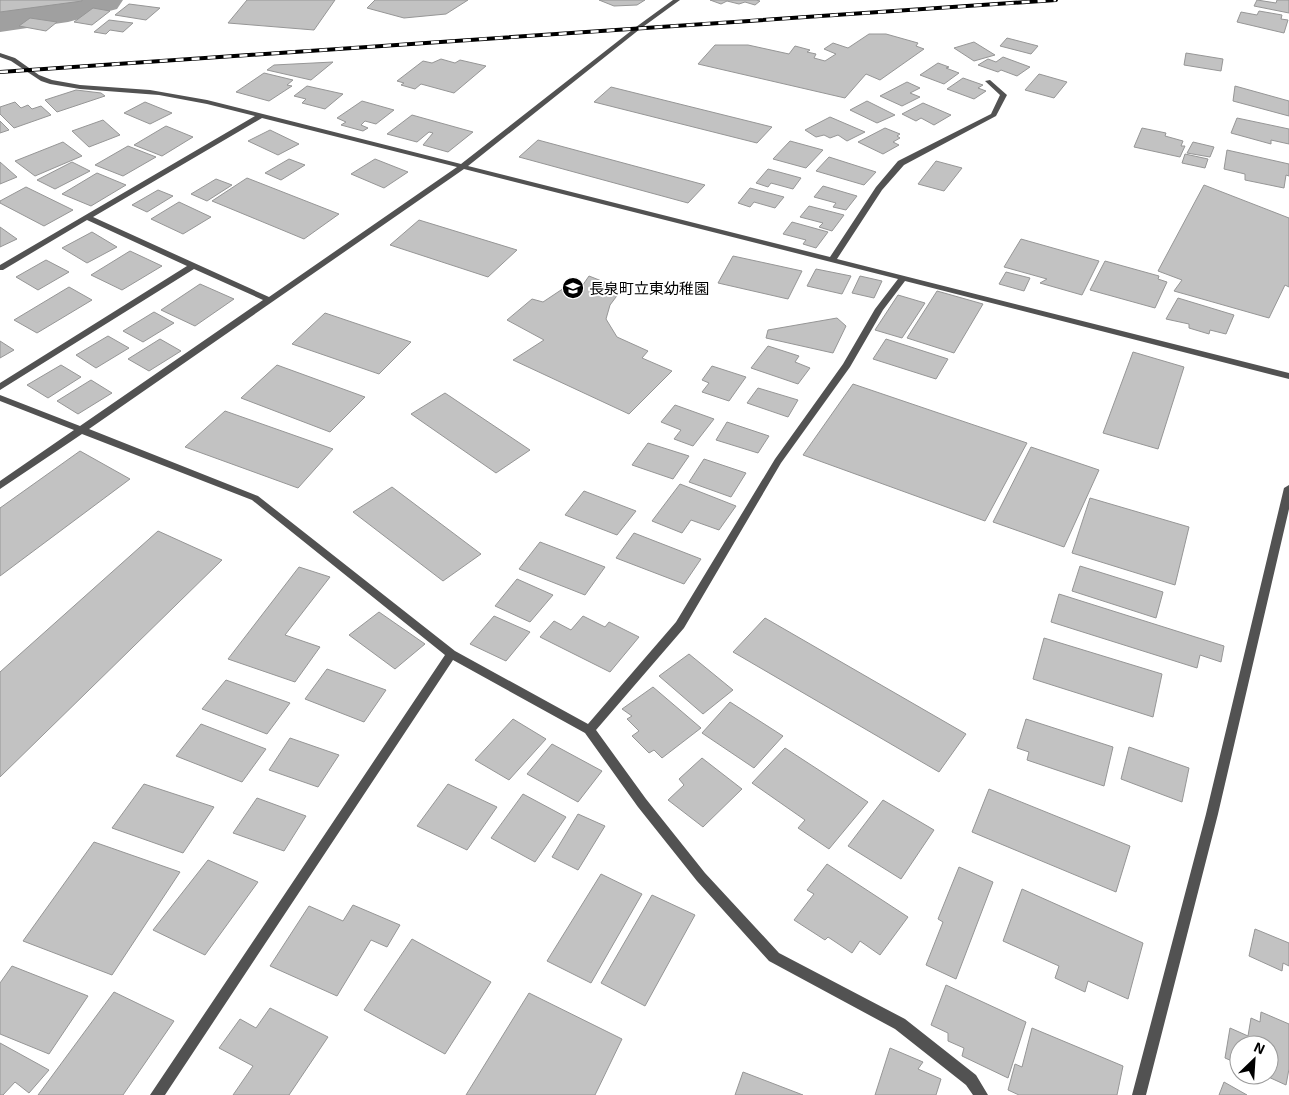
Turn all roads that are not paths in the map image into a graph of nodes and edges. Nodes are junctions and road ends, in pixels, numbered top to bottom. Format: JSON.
{"nodes":[{"id":1,"x":677,"y":0,"type":"edge"},
{"id":2,"x":0,"y":55,"type":"edge"},
{"id":3,"x":988,"y":82,"type":"dead end"},
{"id":4,"x":261,"y":116,"type":"junction"},
{"id":5,"x":462,"y":167,"type":"junction"},
{"id":6,"x":86,"y":217,"type":"junction"},
{"id":7,"x":832,"y":260,"type":"junction"},
{"id":8,"x":194,"y":266,"type":"junction"},
{"id":9,"x":0,"y":268,"type":"edge"},
{"id":10,"x":903,"y":278,"type":"junction"},
{"id":11,"x":269,"y":300,"type":"junction"},
{"id":12,"x":1289,"y":376,"type":"edge"},
{"id":13,"x":0,"y":387,"type":"edge"},
{"id":14,"x":0,"y":398,"type":"edge"},
{"id":15,"x":80,"y":430,"type":"junction"},
{"id":16,"x":0,"y":486,"type":"edge"},
{"id":17,"x":1289,"y":488,"type":"edge"},
{"id":18,"x":451,"y":654,"type":"junction"},
{"id":19,"x":589,"y":730,"type":"junction"},
{"id":20,"x":157,"y":1095,"type":"edge"},
{"id":21,"x":981,"y":1095,"type":"edge"},
{"id":22,"x":1139,"y":1095,"type":"edge"}],
"edges":[{"from":1,"to":5,"type":"street"},
{"from":2,"to":4,"type":"street"},
{"from":3,"to":7,"type":"street"},
{"from":4,"to":5,"type":"street"},
{"from":4,"to":6,"type":"street"},
{"from":5,"to":7,"type":"street"},
{"from":5,"to":11,"type":"street"},
{"from":6,"to":8,"type":"street"},
{"from":6,"to":9,"type":"street"},
{"from":7,"to":10,"type":"street"},
{"from":8,"to":11,"type":"street"},
{"from":8,"to":13,"type":"street"},
{"from":10,"to":12,"type":"street"},
{"from":10,"to":19,"type":"street"},
{"from":11,"to":15,"type":"street"},
{"from":14,"to":15,"type":"street"},
{"from":15,"to":16,"type":"street"},
{"from":15,"to":18,"type":"street"},
{"from":17,"to":22,"type":"street"},
{"from":18,"to":19,"type":"street"},
{"from":18,"to":20,"type":"street"},
{"from":19,"to":21,"type":"street"}]}
